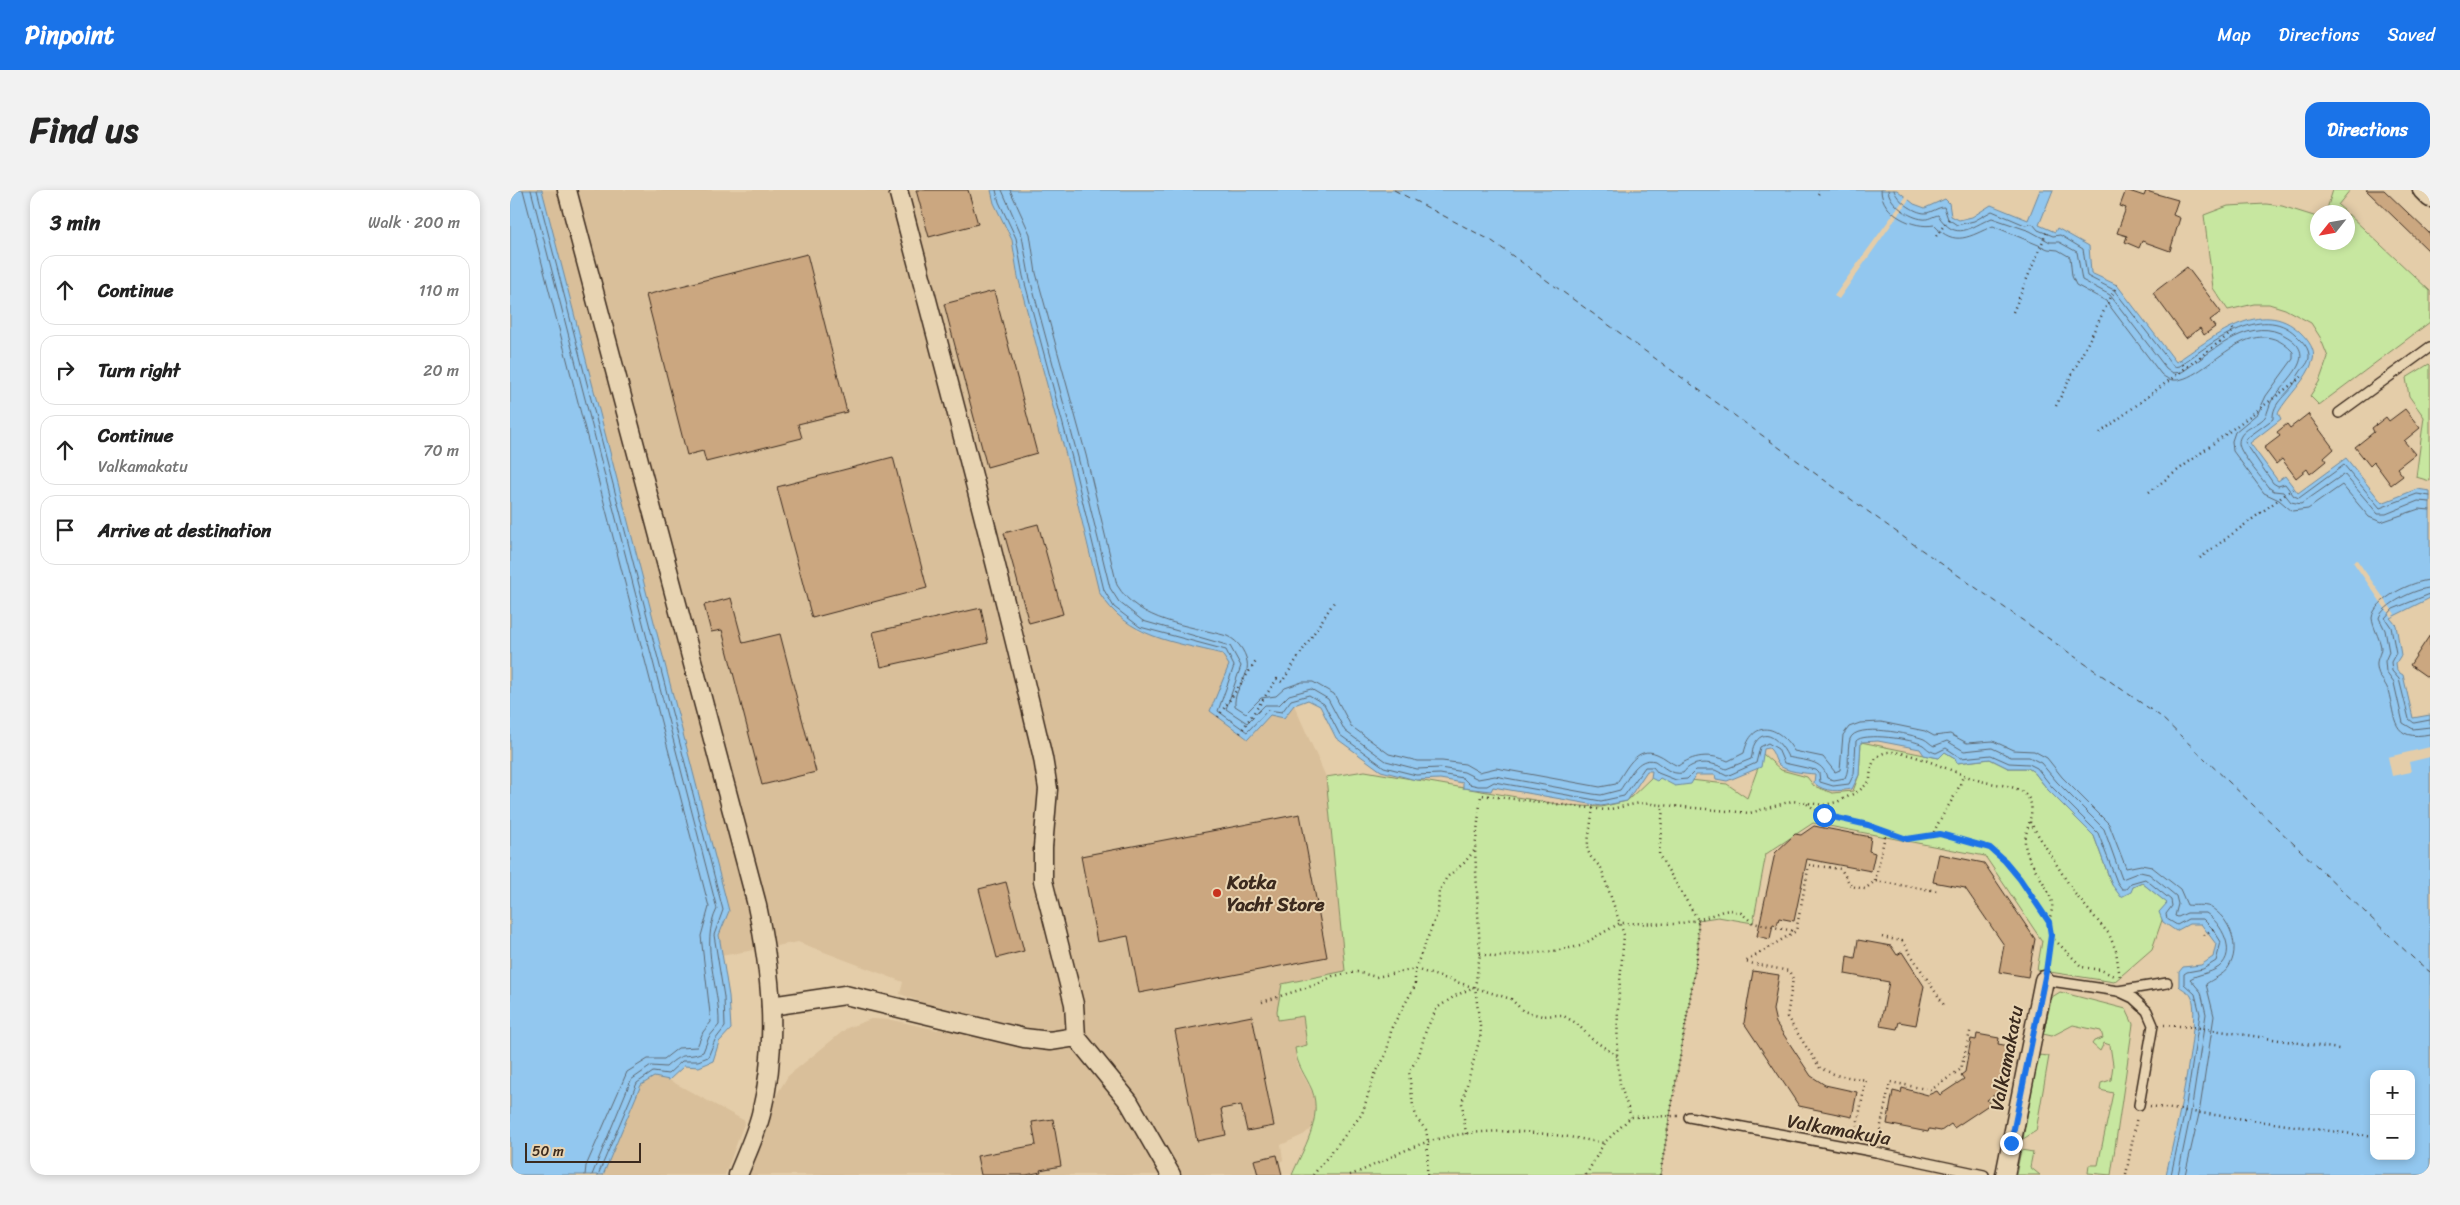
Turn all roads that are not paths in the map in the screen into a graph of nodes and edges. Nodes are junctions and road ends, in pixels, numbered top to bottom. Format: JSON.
{"nodes":[{"id":1,"x":567,"y":190,"type":"edge"},
{"id":2,"x":898,"y":190,"type":"edge"},
{"id":3,"x":2422,"y":190,"type":"edge"},
{"id":4,"x":2430,"y":198,"type":"edge"},
{"id":5,"x":2430,"y":347,"type":"edge"},
{"id":6,"x":2339,"y":412,"type":"dead end"},
{"id":7,"x":2044,"y":980,"type":"joint"},
{"id":8,"x":2167,"y":983,"type":"dead end"},
{"id":9,"x":2118,"y":991,"type":"junction"},
{"id":10,"x":771,"y":1006,"type":"junction"},
{"id":11,"x":1076,"y":1037,"type":"junction"},
{"id":12,"x":2139,"y":1105,"type":"road end"},
{"id":13,"x":1689,"y":1117,"type":"road end"},
{"id":14,"x":738,"y":1175,"type":"edge"},
{"id":15,"x":1171,"y":1175,"type":"edge"},
{"id":16,"x":1984,"y":1175,"type":"edge"},
{"id":17,"x":2005,"y":1175,"type":"edge"}],
"edges":[{"from":1,"to":10,"type":"street"},
{"from":2,"to":11,"type":"street"},
{"from":3,"to":4,"type":"street"},
{"from":5,"to":6,"type":"lane"},
{"from":7,"to":9,"type":"lane"},
{"from":7,"to":17,"type":"street","name":"Valkamakatu"},
{"from":8,"to":9,"type":"lane"},
{"from":9,"to":12,"type":"lane"},
{"from":10,"to":11,"type":"street"},
{"from":10,"to":14,"type":"street"},
{"from":11,"to":15,"type":"street"},
{"from":13,"to":16,"type":"lane","name":"Valkamakuja"}]}
